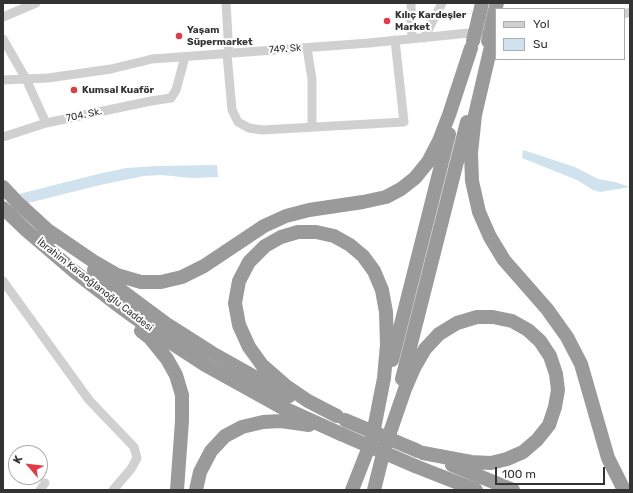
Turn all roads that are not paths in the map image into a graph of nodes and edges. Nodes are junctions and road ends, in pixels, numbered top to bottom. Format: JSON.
{"nodes":[{"id":1,"x":36,"y":3,"type":"edge"},
{"id":2,"x":226,"y":3,"type":"edge"},
{"id":3,"x":411,"y":3,"type":"edge"},
{"id":4,"x":442,"y":3,"type":"edge"},
{"id":5,"x":19,"y":6,"type":"edge"},
{"id":6,"x":481,"y":9,"type":"edge"},
{"id":7,"x":3,"y":17,"type":"edge"},
{"id":8,"x":495,"y":21,"type":"edge"},
{"id":9,"x":492,"y":37,"type":"edge"},
{"id":10,"x":424,"y":38,"type":"junction"},
{"id":11,"x":3,"y":39,"type":"edge"},
{"id":12,"x":412,"y":39,"type":"junction"},
{"id":13,"x":395,"y":40,"type":"junction"},
{"id":14,"x":472,"y":45,"type":"junction"},
{"id":15,"x":307,"y":48,"type":"junction"},
{"id":16,"x":228,"y":54,"type":"junction"},
{"id":17,"x":184,"y":57,"type":"junction"},
{"id":18,"x":26,"y":79,"type":"junction"},
{"id":19,"x":3,"y":80,"type":"edge"},
{"id":20,"x":46,"y":123,"type":"junction"},
{"id":21,"x":312,"y":127,"type":"junction"},
{"id":22,"x":3,"y":137,"type":"edge"},
{"id":23,"x":3,"y":187,"type":"edge"},
{"id":24,"x":3,"y":208,"type":"edge"},
{"id":25,"x":48,"y":231,"type":"junction"},
{"id":26,"x":75,"y":272,"type":"junction"},
{"id":27,"x":3,"y":281,"type":"edge"},
{"id":28,"x":341,"y":418,"type":"junction"},
{"id":29,"x":338,"y":433,"type":"junction"},
{"id":30,"x":372,"y":439,"type":"junction"},
{"id":31,"x":386,"y":444,"type":"junction"},
{"id":32,"x":421,"y":452,"type":"junction"},
{"id":33,"x":418,"y":467,"type":"junction"},
{"id":34,"x":113,"y":490,"type":"edge"},
{"id":35,"x":177,"y":490,"type":"edge"},
{"id":36,"x":196,"y":490,"type":"edge"},
{"id":37,"x":352,"y":490,"type":"edge"},
{"id":38,"x":359,"y":490,"type":"edge"},
{"id":39,"x":375,"y":490,"type":"edge"},
{"id":40,"x":462,"y":490,"type":"edge"},
{"id":41,"x":476,"y":490,"type":"edge"},
{"id":42,"x":513,"y":490,"type":"edge"},
{"id":43,"x":624,"y":490,"type":"edge"}],
"edges":[{"from":1,"to":5,"type":"street"},
{"from":2,"to":16,"type":"street"},
{"from":3,"to":12,"type":"street"},
{"from":4,"to":10,"type":"street"},
{"from":5,"to":7,"type":"street"},
{"from":6,"to":14,"type":"highway","bridge":true},
{"from":8,"to":9,"type":"highway","bridge":true},
{"from":9,"to":10,"type":"street","name":"749. Sk"},
{"from":9,"to":31,"type":"highway"},
{"from":9,"to":43,"type":"highway"},
{"from":10,"to":12,"type":"street","name":"749. Sk"},
{"from":11,"to":18,"type":"street"},
{"from":12,"to":13,"type":"street","name":"749. Sk"},
{"from":13,"to":15,"type":"street","name":"749. Sk"},
{"from":13,"to":21,"type":"street"},
{"from":14,"to":25,"type":"highway"},
{"from":14,"to":30,"type":"highway"},
{"from":15,"to":16,"type":"street","name":"749. Sk"},
{"from":15,"to":21,"type":"street"},
{"from":16,"to":17,"type":"street","name":"749. Sk"},
{"from":16,"to":21,"type":"street"},
{"from":17,"to":18,"type":"street","name":"749. Sk"},
{"from":17,"to":20,"type":"street","name":"704. Sk."},
{"from":18,"to":19,"type":"street","name":"749. Sk"},
{"from":18,"to":20,"type":"street"},
{"from":20,"to":22,"type":"street"},
{"from":23,"to":25,"type":"highway","name":"İbrahim Karaoğlanoğlu Caddesi"},
{"from":24,"to":26,"type":"highway","name":"İbrahim Karaoğlanoğlu Caddesi"},
{"from":25,"to":28,"type":"highway","name":"İbrahim Karaoğlanoğlu Caddesi"},
{"from":26,"to":29,"type":"highway","name":"İbrahim Karaoğlanoğlu Caddesi"},
{"from":26,"to":35,"type":"highway"},
{"from":27,"to":34,"type":"street"},
{"from":28,"to":30,"type":"highway"},
{"from":28,"to":32,"type":"highway","bridge":true},
{"from":29,"to":33,"type":"highway","bridge":true},
{"from":29,"to":36,"type":"highway"},
{"from":30,"to":37,"type":"highway"},
{"from":30,"to":38,"type":"highway"},
{"from":31,"to":32,"type":"highway"},
{"from":31,"to":39,"type":"highway"},
{"from":32,"to":42,"type":"highway"},
{"from":33,"to":40,"type":"highway"},
{"from":33,"to":41,"type":"highway"}]}
